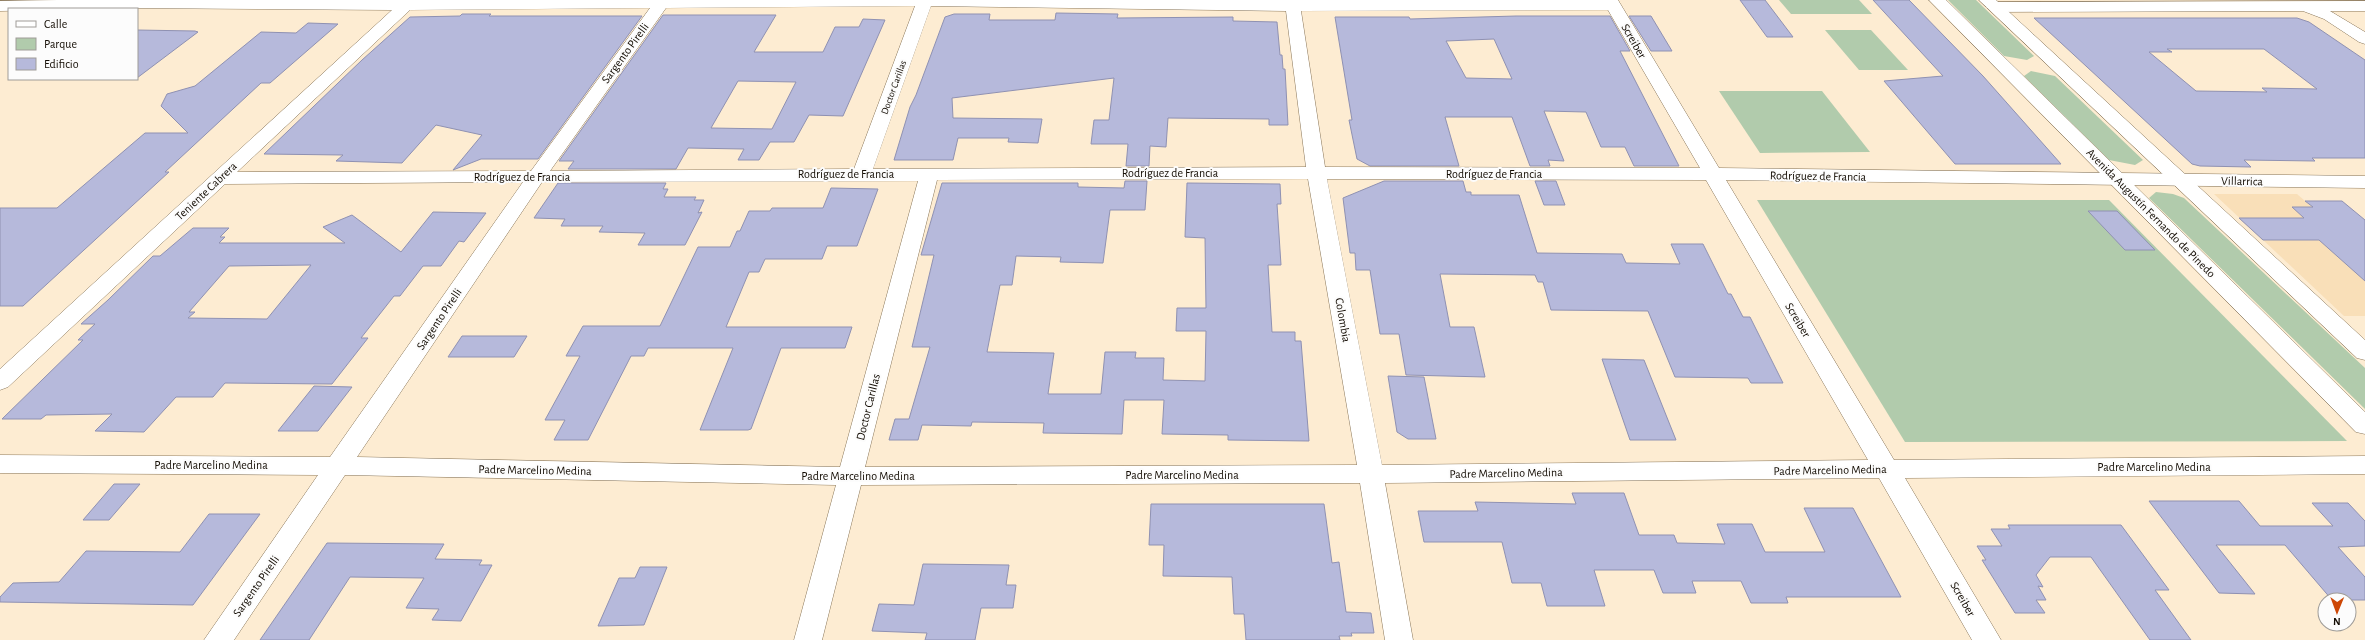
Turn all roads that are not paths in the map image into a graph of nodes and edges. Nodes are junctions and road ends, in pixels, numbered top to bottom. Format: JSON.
{"nodes":[{"id":1,"x":925,"y":0,"type":"edge"},
{"id":2,"x":1937,"y":0,"type":"edge"},
{"id":3,"x":130,"y":1,"type":"edge"},
{"id":4,"x":409,"y":2,"type":"edge"},
{"id":5,"x":662,"y":2,"type":"edge"},
{"id":6,"x":1611,"y":2,"type":"edge"},
{"id":7,"x":1292,"y":3,"type":"edge"},
{"id":8,"x":1991,"y":3,"type":"edge"},
{"id":9,"x":2297,"y":3,"type":"edge"},
{"id":10,"x":0,"y":6,"type":"edge"},
{"id":11,"x":2365,"y":6,"type":"edge"},
{"id":12,"x":2323,"y":7,"type":"edge"},
{"id":13,"x":2365,"y":39,"type":"edge"},
{"id":14,"x":1316,"y":173,"type":"junction"},
{"id":15,"x":862,"y":174,"type":"junction"},
{"id":16,"x":929,"y":174,"type":"junction"},
{"id":17,"x":1712,"y":174,"type":"junction"},
{"id":18,"x":536,"y":177,"type":"junction"},
{"id":19,"x":221,"y":178,"type":"junction"},
{"id":20,"x":2119,"y":180,"type":"junction"},
{"id":21,"x":2180,"y":180,"type":"junction"},
{"id":22,"x":2365,"y":182,"type":"edge"},
{"id":23,"x":2365,"y":353,"type":"edge"},
{"id":24,"x":0,"y":382,"type":"edge"},
{"id":25,"x":2365,"y":426,"type":"edge"},
{"id":26,"x":0,"y":464,"type":"edge"},
{"id":27,"x":2365,"y":465,"type":"edge"},
{"id":28,"x":339,"y":466,"type":"junction"},
{"id":29,"x":1886,"y":470,"type":"junction"},
{"id":30,"x":1371,"y":474,"type":"junction"},
{"id":31,"x":850,"y":476,"type":"junction"},
{"id":32,"x":218,"y":640,"type":"edge"},
{"id":33,"x":808,"y":640,"type":"edge"},
{"id":34,"x":1399,"y":640,"type":"edge"},
{"id":35,"x":1986,"y":640,"type":"edge"}],
"edges":[{"from":1,"to":5,"type":"main road"},
{"from":1,"to":7,"type":"main road"},
{"from":1,"to":15,"type":"main road","name":"Doctor Carillas"},
{"from":2,"to":20,"type":"main road","name":"Avenida Augustín Fernando de Pinedo"},
{"from":3,"to":4,"type":"main road"},
{"from":3,"to":10,"type":"main road"},
{"from":4,"to":5,"type":"main road"},
{"from":4,"to":19,"type":"main road","name":"Teniente Cabrera"},
{"from":5,"to":18,"type":"main road","name":"Sargento Pirelli"},
{"from":6,"to":7,"type":"main road"},
{"from":6,"to":17,"type":"main road","name":"Screiber"},
{"from":7,"to":14,"type":"main road","name":"Colombia"},
{"from":8,"to":9,"type":"main road"},
{"from":8,"to":21,"type":"main road"},
{"from":9,"to":12,"type":"main road"},
{"from":11,"to":12,"type":"main road"},
{"from":12,"to":13,"type":"main road"},
{"from":14,"to":16,"type":"main road","name":"Rodríguez de Francia"},
{"from":14,"to":17,"type":"main road","name":"Rodríguez de Francia"},
{"from":14,"to":30,"type":"main road","name":"Colombia"},
{"from":15,"to":16,"type":"main road","name":"Rodríguez de Francia"},
{"from":15,"to":18,"type":"main road","name":"Rodríguez de Francia"},
{"from":16,"to":31,"type":"main road","name":"Doctor Carillas"},
{"from":17,"to":20,"type":"main road","name":"Rodríguez de Francia"},
{"from":17,"to":29,"type":"main road","name":"Screiber"},
{"from":18,"to":19,"type":"main road","name":"Rodríguez de Francia"},
{"from":18,"to":28,"type":"main road","name":"Sargento Pirelli"},
{"from":19,"to":24,"type":"main road","name":"Teniente Cabrera"},
{"from":20,"to":21,"type":"main road","name":"Villarrica"},
{"from":20,"to":25,"type":"main road","name":"Avenida Augustín Fernando de Pinedo"},
{"from":21,"to":22,"type":"main road","name":"Villarrica"},
{"from":21,"to":23,"type":"main road"},
{"from":26,"to":28,"type":"main road","name":"Padre Marcelino Medina"},
{"from":27,"to":29,"type":"main road","name":"Padre Marcelino Medina"},
{"from":28,"to":31,"type":"main road","name":"Padre Marcelino Medina"},
{"from":28,"to":32,"type":"main road","name":"Sargento Pirelli"},
{"from":29,"to":30,"type":"main road","name":"Padre Marcelino Medina"},
{"from":29,"to":35,"type":"main road","name":"Screiber"},
{"from":30,"to":31,"type":"main road","name":"Padre Marcelino Medina"},
{"from":30,"to":34,"type":"main road","name":"Colombia"},
{"from":31,"to":33,"type":"main road","name":"Doctor Carillas"}]}
